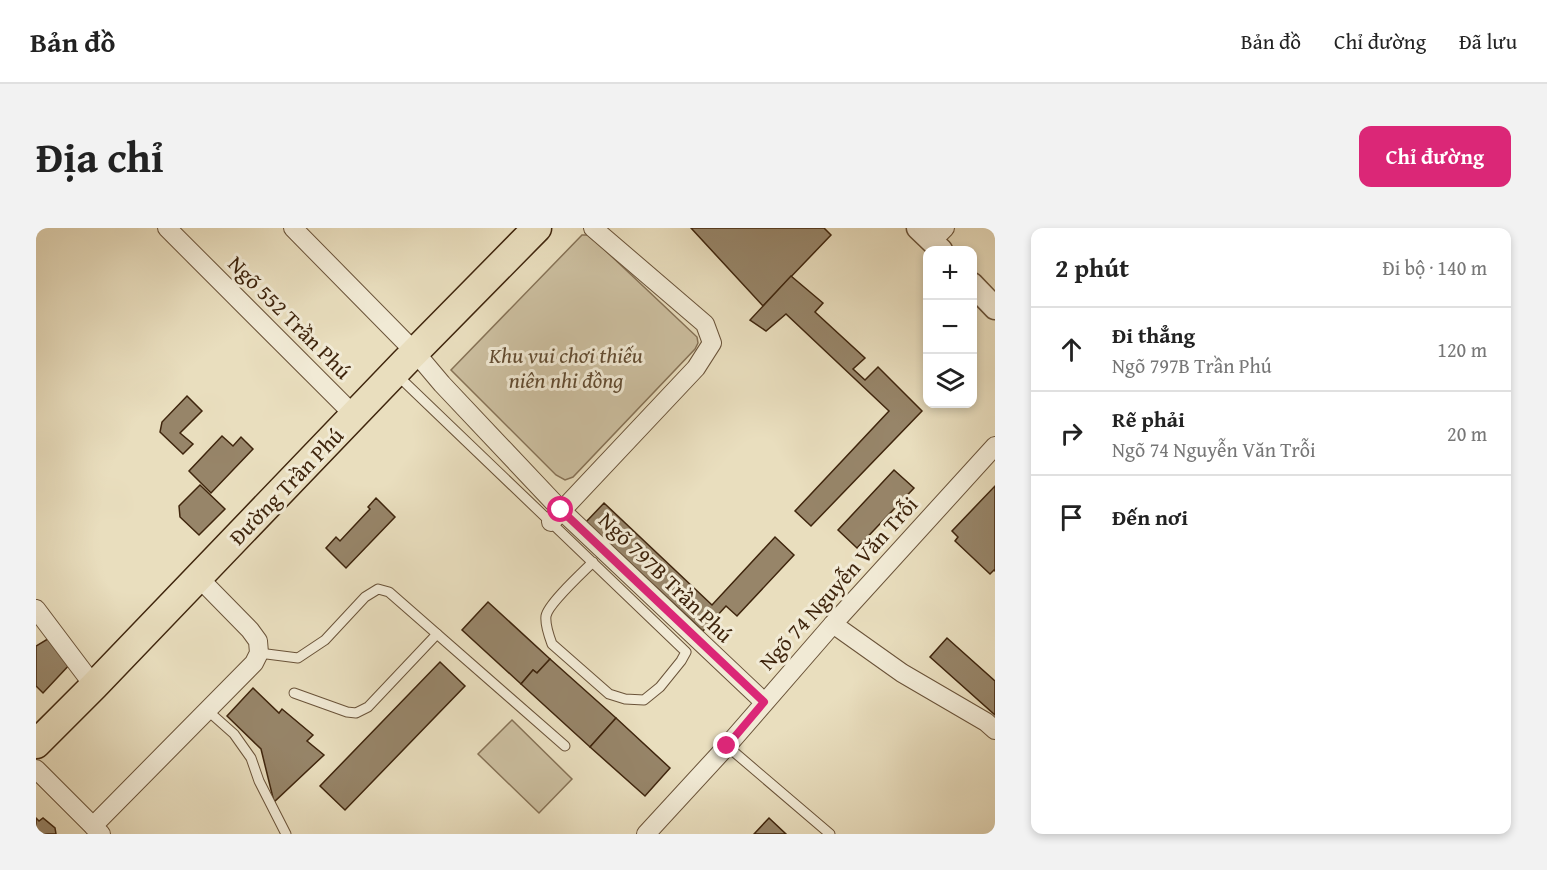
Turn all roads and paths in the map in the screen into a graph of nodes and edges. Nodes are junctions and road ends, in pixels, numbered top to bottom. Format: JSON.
{"nodes":[{"id":1,"x":167,"y":228,"type":"edge"},
{"id":2,"x":293,"y":228,"type":"edge"},
{"id":3,"x":537,"y":228,"type":"edge"},
{"id":4,"x":593,"y":228,"type":"edge"},
{"id":5,"x":977,"y":289,"type":"edge"},
{"id":6,"x":995,"y":308,"type":"edge"},
{"id":7,"x":415,"y":352,"type":"junction"},
{"id":8,"x":395,"y":372,"type":"junction"},
{"id":9,"x":354,"y":415,"type":"junction"},
{"id":10,"x":995,"y":446,"type":"edge"},
{"id":11,"x":556,"y":516,"type":"junction"},
{"id":12,"x":593,"y":562,"type":"junction"},
{"id":13,"x":198,"y":577,"type":"junction"},
{"id":14,"x":36,"y":609,"type":"edge"},
{"id":15,"x":832,"y":624,"type":"junction"},
{"id":16,"x":437,"y":634,"type":"junction"},
{"id":17,"x":259,"y":653,"type":"junction"},
{"id":18,"x":94,"y":686,"type":"junction"},
{"id":19,"x":294,"y":693,"type":"dead end"},
{"id":20,"x":764,"y":702,"type":"junction"},
{"id":21,"x":207,"y":710,"type":"junction"},
{"id":22,"x":995,"y":730,"type":"edge"},
{"id":23,"x":36,"y":744,"type":"edge"},
{"id":24,"x":565,"y":746,"type":"dead end"},
{"id":25,"x":727,"y":746,"type":"junction"},
{"id":26,"x":36,"y":769,"type":"edge"},
{"id":27,"x":97,"y":830,"type":"edge"},
{"id":28,"x":286,"y":834,"type":"edge"},
{"id":29,"x":646,"y":834,"type":"edge"},
{"id":30,"x":830,"y":834,"type":"edge"}],
"edges":[{"from":1,"to":9,"type":"street","name":"Ngõ 552 Trần Phú"},
{"from":2,"to":7,"type":"street","name":"Ngõ 797B Trần Phú"},
{"from":3,"to":7,"type":"main road","name":"Đường Trần Phú"},
{"from":4,"to":11,"type":"street"},
{"from":5,"to":6,"type":"street"},
{"from":7,"to":8,"type":"main road","name":"Đường Trần Phú"},
{"from":7,"to":11,"type":"street","name":"Ngõ 797B Trần Phú"},
{"from":8,"to":9,"type":"main road","name":"Đường Trần Phú"},
{"from":8,"to":11,"type":"lane"},
{"from":9,"to":13,"type":"main road","name":"Đường Trần Phú"},
{"from":10,"to":15,"type":"street","name":"Ngõ 74 Nguyễn Văn Trỗi"},
{"from":11,"to":12,"type":"lane"},
{"from":11,"to":20,"type":"street","name":"Ngõ 797B Trần Phú"},
{"from":12,"to":12,"type":"lane"},
{"from":13,"to":17,"type":"street"},
{"from":13,"to":18,"type":"main road","name":"Đường Trần Phú"},
{"from":14,"to":18,"type":"street"},
{"from":15,"to":20,"type":"street","name":"Ngõ 74 Nguyễn Văn Trỗi"},
{"from":15,"to":22,"type":"street"},
{"from":16,"to":17,"type":"lane"},
{"from":16,"to":19,"type":"lane"},
{"from":16,"to":24,"type":"lane"},
{"from":17,"to":21,"type":"street"},
{"from":18,"to":23,"type":"main road","name":"Đường Trần Phú"},
{"from":20,"to":25,"type":"street","name":"Ngõ 74 Nguyễn Văn Trỗi"},
{"from":21,"to":27,"type":"street"},
{"from":21,"to":28,"type":"lane"},
{"from":25,"to":29,"type":"street","name":"Ngõ 74 Nguyễn Văn Trỗi"},
{"from":25,"to":30,"type":"lane"},
{"from":26,"to":27,"type":"street"}]}
